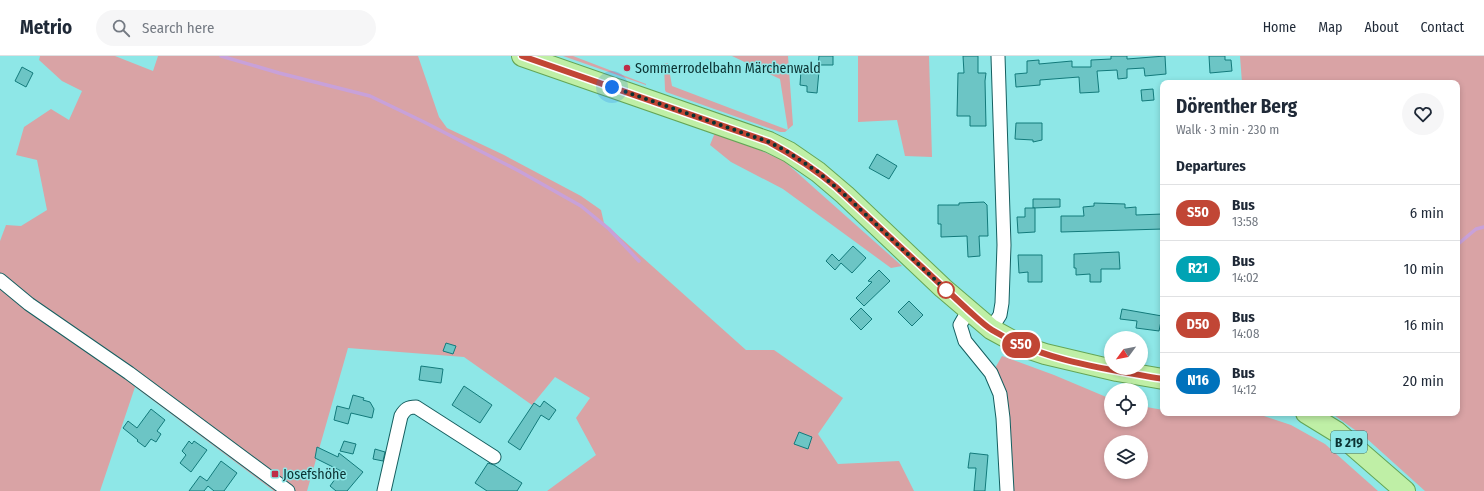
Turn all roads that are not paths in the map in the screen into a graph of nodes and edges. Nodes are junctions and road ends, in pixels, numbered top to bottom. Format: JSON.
{"nodes":[{"id":1,"x":522,"y":56,"type":"edge"},
{"id":2,"x":998,"y":56,"type":"edge"},
{"id":3,"x":0,"y":280,"type":"edge"},
{"id":4,"x":968,"y":310,"type":"junction"},
{"id":5,"x":991,"y":329,"type":"junction"},
{"id":6,"x":1160,"y":378,"type":"edge"},
{"id":7,"x":1311,"y":416,"type":"edge"},
{"id":8,"x":494,"y":457,"type":"dead end"},
{"id":9,"x":288,"y":491,"type":"edge"},
{"id":10,"x":384,"y":491,"type":"edge"},
{"id":11,"x":1007,"y":491,"type":"edge"},
{"id":12,"x":1405,"y":491,"type":"edge"}],
"edges":[{"from":1,"to":4,"type":"main road"},
{"from":2,"to":5,"type":"street"},
{"from":3,"to":9,"type":"street"},
{"from":4,"to":5,"type":"main road"},
{"from":4,"to":11,"type":"street"},
{"from":5,"to":6,"type":"main road"},
{"from":7,"to":12,"type":"main road","number":"B 219"},
{"from":8,"to":10,"type":"street"}]}
